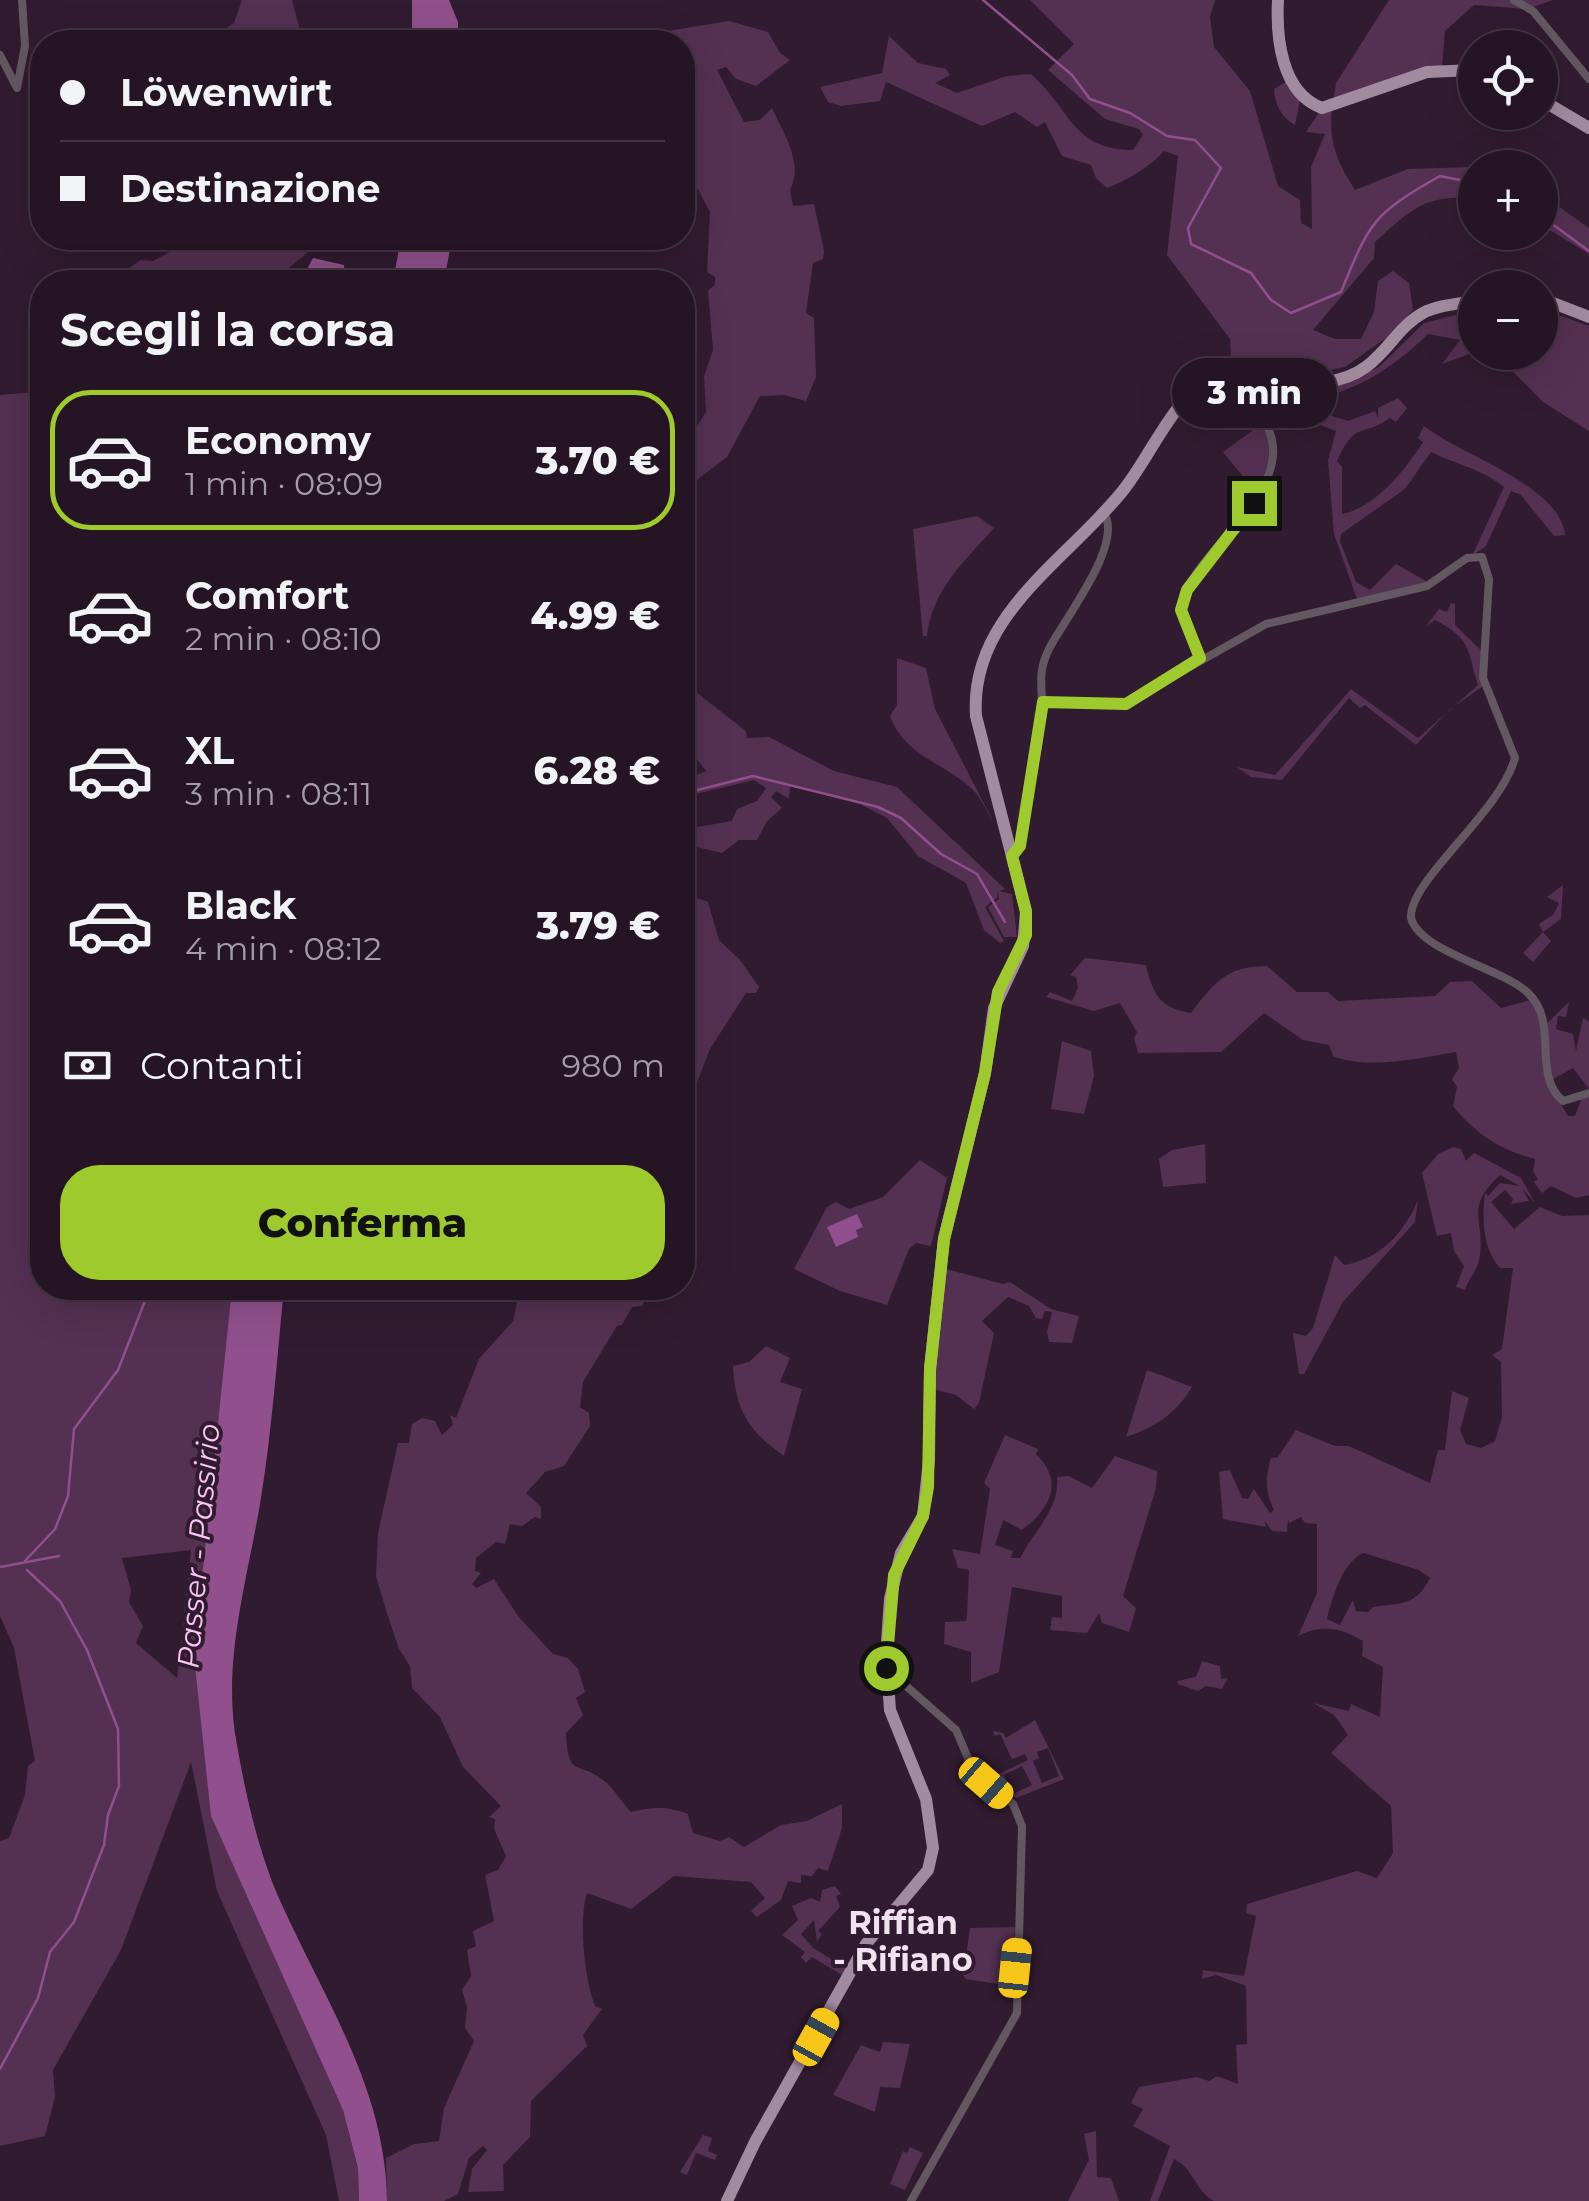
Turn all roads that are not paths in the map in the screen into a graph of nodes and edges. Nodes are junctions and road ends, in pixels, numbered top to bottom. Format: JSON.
{"nodes":[{"id":1,"x":22,"y":0,"type":"edge"},
{"id":2,"x":1514,"y":0,"type":"edge"},
{"id":3,"x":1278,"y":4,"type":"edge"},
{"id":4,"x":0,"y":55,"type":"edge"},
{"id":5,"x":1458,"y":71,"type":"edge"},
{"id":6,"x":1589,"y":79,"type":"edge"},
{"id":7,"x":1558,"y":110,"type":"edge"},
{"id":8,"x":1589,"y":128,"type":"edge"},
{"id":9,"x":1458,"y":305,"type":"edge"},
{"id":10,"x":1558,"y":305,"type":"edge"},
{"id":11,"x":1589,"y":317,"type":"edge"},
{"id":12,"x":1203,"y":384,"type":"junction"},
{"id":13,"x":1103,"y":512,"type":"junction"},
{"id":14,"x":1200,"y":658,"type":"junction"},
{"id":15,"x":1043,"y":702,"type":"junction"},
{"id":16,"x":1012,"y":856,"type":"junction"},
{"id":17,"x":1589,"y":1093,"type":"edge"},
{"id":18,"x":886,"y":1668,"type":"junction"},
{"id":19,"x":727,"y":2201,"type":"edge"},
{"id":20,"x":911,"y":2201,"type":"edge"}],
"edges":[{"from":1,"to":4,"type":"street"},
{"from":2,"to":6,"type":"street"},
{"from":3,"to":5,"type":"main road"},
{"from":7,"to":8,"type":"main road"},
{"from":9,"to":12,"type":"main road"},
{"from":10,"to":11,"type":"main road"},
{"from":12,"to":13,"type":"main road"},
{"from":12,"to":14,"type":"street"},
{"from":13,"to":15,"type":"street"},
{"from":13,"to":16,"type":"main road"},
{"from":14,"to":15,"type":"street"},
{"from":14,"to":17,"type":"street"},
{"from":15,"to":16,"type":"street"},
{"from":16,"to":18,"type":"main road"},
{"from":18,"to":19,"type":"main road"},
{"from":18,"to":20,"type":"street"}]}
